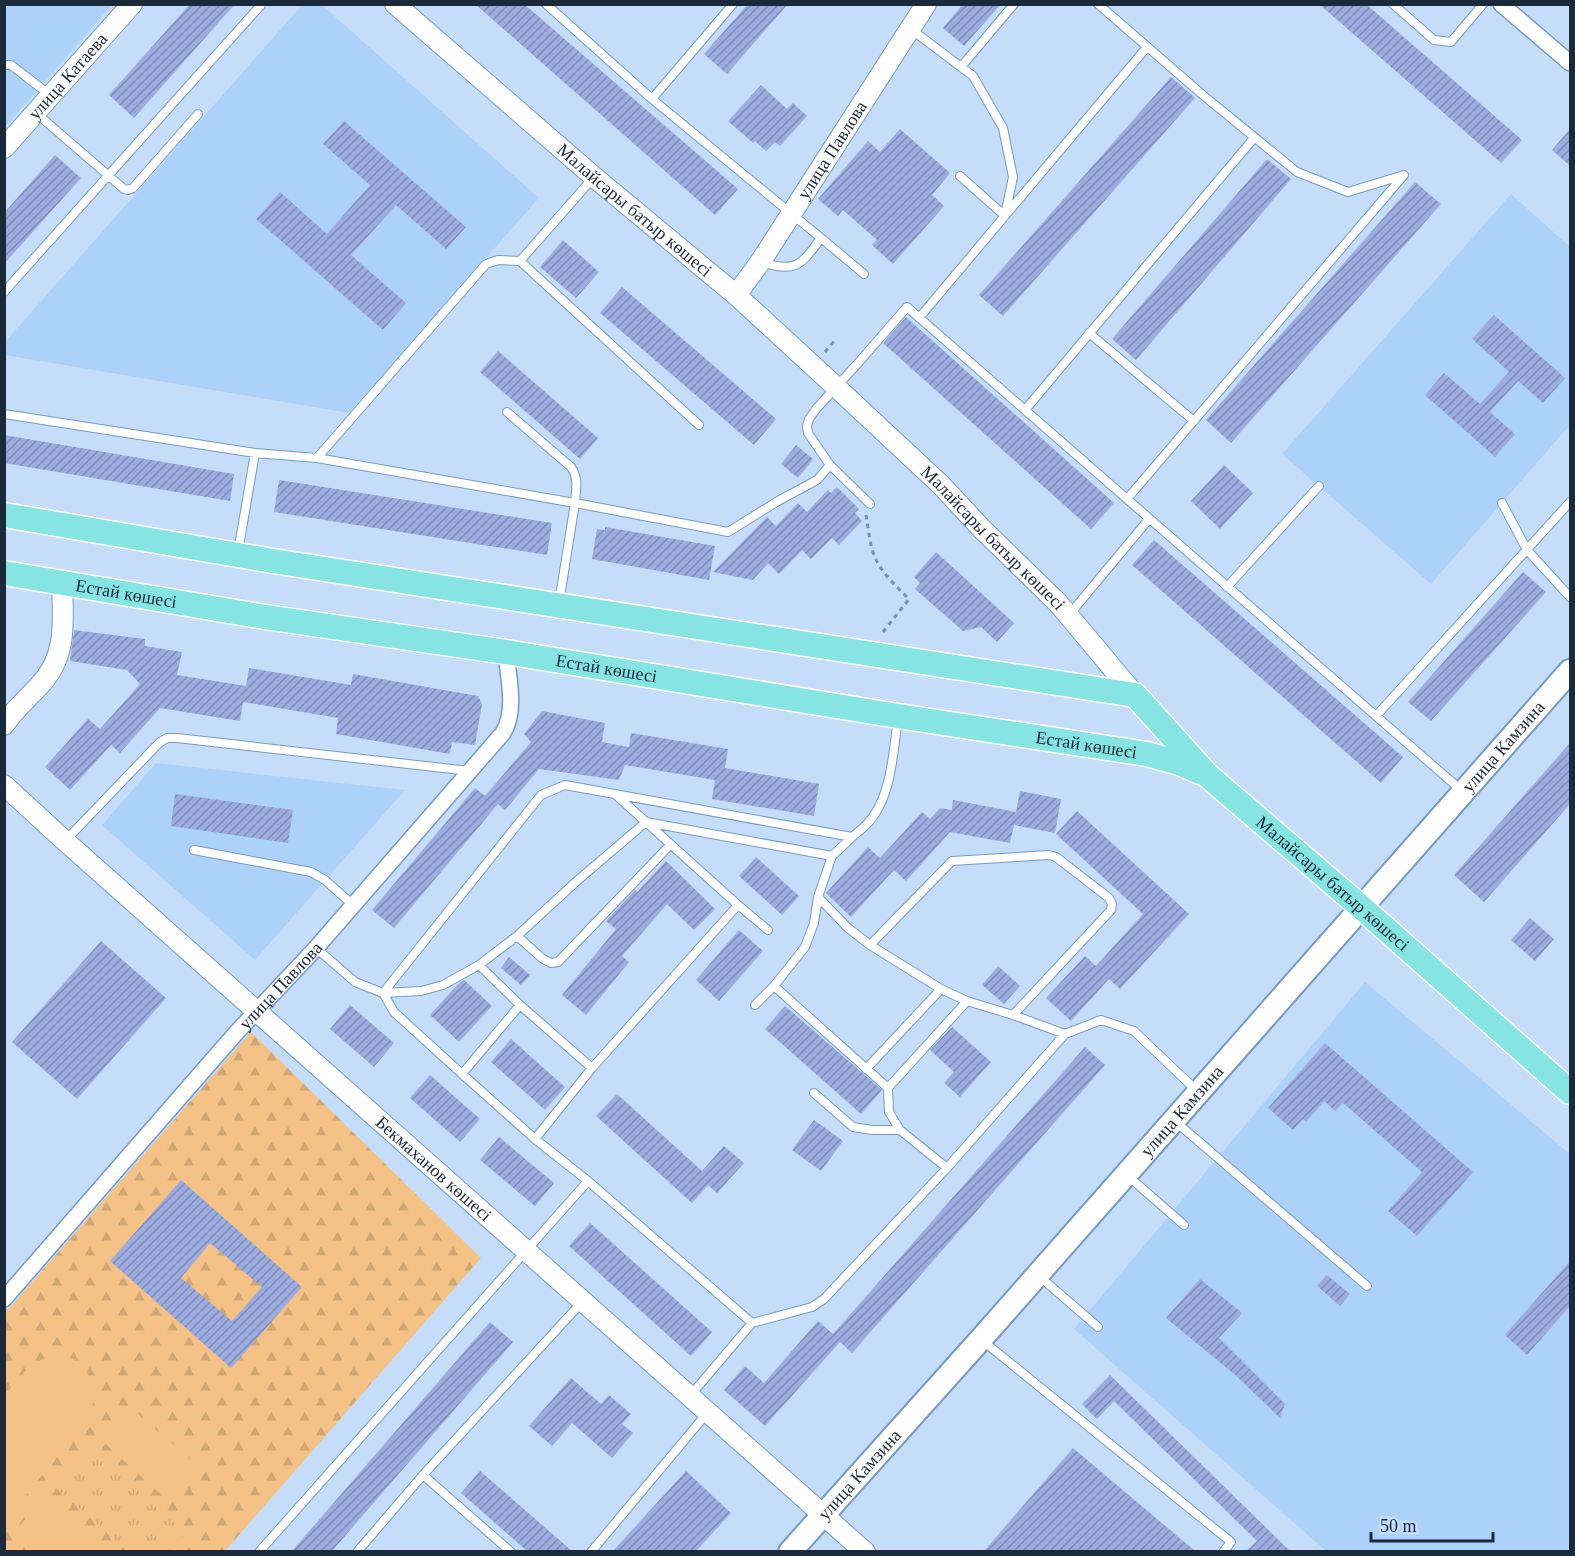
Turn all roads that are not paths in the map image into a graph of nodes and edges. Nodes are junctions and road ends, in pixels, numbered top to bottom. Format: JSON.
{"nodes":[{"id":1,"x":132,"y":4,"type":"edge"},
{"id":2,"x":395,"y":4,"type":"edge"},
{"id":3,"x":546,"y":4,"type":"edge"},
{"id":4,"x":734,"y":4,"type":"edge"},
{"id":5,"x":926,"y":4,"type":"edge"},
{"id":6,"x":1014,"y":4,"type":"edge"},
{"id":7,"x":1098,"y":4,"type":"edge"},
{"id":8,"x":1393,"y":4,"type":"edge"},
{"id":9,"x":1483,"y":4,"type":"edge"},
{"id":10,"x":1501,"y":4,"type":"edge"},
{"id":11,"x":261,"y":5,"type":"edge"},
{"id":12,"x":910,"y":28,"type":"junction"},
{"id":13,"x":1147,"y":47,"type":"junction"},
{"id":14,"x":1570,"y":63,"type":"edge"},
{"id":15,"x":4,"y":65,"type":"edge"},
{"id":16,"x":961,"y":67,"type":"junction"},
{"id":17,"x":51,"y":96,"type":"junction"},
{"id":18,"x":652,"y":99,"type":"junction"},
{"id":19,"x":36,"y":113,"type":"junction"},
{"id":20,"x":198,"y":114,"type":"dead end"},
{"id":21,"x":1254,"y":138,"type":"junction"},
{"id":22,"x":4,"y":148,"type":"edge"},
{"id":23,"x":108,"y":176,"type":"junction"},
{"id":24,"x":960,"y":176,"type":"dead end"},
{"id":25,"x":594,"y":177,"type":"junction"},
{"id":26,"x":791,"y":212,"type":"junction"},
{"id":27,"x":1005,"y":216,"type":"junction"},
{"id":28,"x":821,"y":238,"type":"junction"},
{"id":29,"x":520,"y":261,"type":"junction"},
{"id":30,"x":761,"y":261,"type":"junction"},
{"id":31,"x":864,"y":274,"type":"dead end"},
{"id":32,"x":4,"y":292,"type":"edge"},
{"id":33,"x":736,"y":295,"type":"junction"},
{"id":34,"x":919,"y":318,"type":"junction"},
{"id":35,"x":1089,"y":333,"type":"junction"},
{"id":36,"x":836,"y":387,"type":"junction"},
{"id":37,"x":1025,"y":410,"type":"junction"},
{"id":38,"x":507,"y":412,"type":"dead end"},
{"id":39,"x":4,"y":414,"type":"edge"},
{"id":40,"x":1194,"y":421,"type":"junction"},
{"id":41,"x":699,"y":426,"type":"dead end"},
{"id":42,"x":255,"y":453,"type":"junction"},
{"id":43,"x":317,"y":458,"type":"junction"},
{"id":44,"x":830,"y":465,"type":"junction"},
{"id":45,"x":1319,"y":486,"type":"dead end"},
{"id":46,"x":1127,"y":499,"type":"junction"},
{"id":47,"x":867,"y":500,"type":"road end"},
{"id":48,"x":575,"y":502,"type":"junction"},
{"id":49,"x":1570,"y":502,"type":"edge"},
{"id":50,"x":1502,"y":503,"type":"dead end"},
{"id":51,"x":4,"y":515,"type":"edge"},
{"id":52,"x":1149,"y":519,"type":"junction"},
{"id":53,"x":1527,"y":550,"type":"junction"},
{"id":54,"x":238,"y":555,"type":"junction"},
{"id":55,"x":4,"y":573,"type":"edge"},
{"id":56,"x":62,"y":583,"type":"junction"},
{"id":57,"x":1227,"y":587,"type":"junction"},
{"id":58,"x":1570,"y":597,"type":"edge"},
{"id":59,"x":558,"y":606,"type":"junction"},
{"id":60,"x":1069,"y":615,"type":"junction"},
{"id":61,"x":506,"y":652,"type":"junction"},
{"id":62,"x":1570,"y":671,"type":"edge"},
{"id":63,"x":1135,"y":695,"type":"junction"},
{"id":64,"x":898,"y":716,"type":"junction"},
{"id":65,"x":1376,"y":716,"type":"junction"},
{"id":66,"x":4,"y":725,"type":"edge"},
{"id":67,"x":470,"y":771,"type":"junction"},
{"id":68,"x":1207,"y":775,"type":"junction"},
{"id":69,"x":4,"y":785,"type":"edge"},
{"id":70,"x":1464,"y":792,"type":"junction"},
{"id":71,"x":616,"y":795,"type":"junction"},
{"id":72,"x":646,"y":822,"type":"junction"},
{"id":73,"x":852,"y":837,"type":"junction"},
{"id":74,"x":65,"y":841,"type":"junction"},
{"id":75,"x":670,"y":845,"type":"junction"},
{"id":76,"x":194,"y":850,"type":"dead end"},
{"id":77,"x":832,"y":856,"type":"junction"},
{"id":78,"x":818,"y":897,"type":"junction"},
{"id":79,"x":353,"y":905,"type":"junction"},
{"id":80,"x":738,"y":905,"type":"junction"},
{"id":81,"x":1362,"y":908,"type":"junction"},
{"id":82,"x":768,"y":930,"type":"dead end"},
{"id":83,"x":517,"y":936,"type":"junction"},
{"id":84,"x":870,"y":945,"type":"junction"},
{"id":85,"x":316,"y":948,"type":"junction"},
{"id":86,"x":479,"y":965,"type":"junction"},
{"id":87,"x":774,"y":986,"type":"junction"},
{"id":88,"x":941,"y":989,"type":"junction"},
{"id":89,"x":383,"y":993,"type":"junction"},
{"id":90,"x":967,"y":1001,"type":"junction"},
{"id":91,"x":520,"y":1005,"type":"junction"},
{"id":92,"x":756,"y":1005,"type":"dead end"},
{"id":93,"x":256,"y":1011,"type":"junction"},
{"id":94,"x":1013,"y":1015,"type":"junction"},
{"id":95,"x":1065,"y":1034,"type":"junction"},
{"id":96,"x":592,"y":1068,"type":"junction"},
{"id":97,"x":866,"y":1069,"type":"junction"},
{"id":98,"x":462,"y":1074,"type":"junction"},
{"id":99,"x":888,"y":1088,"type":"junction"},
{"id":100,"x":1570,"y":1092,"type":"edge"},
{"id":101,"x":814,"y":1093,"type":"dead end"},
{"id":102,"x":1199,"y":1093,"type":"junction"},
{"id":103,"x":1174,"y":1120,"type":"junction"},
{"id":104,"x":900,"y":1131,"type":"junction"},
{"id":105,"x":535,"y":1138,"type":"junction"},
{"id":106,"x":947,"y":1168,"type":"junction"},
{"id":107,"x":1127,"y":1175,"type":"junction"},
{"id":108,"x":588,"y":1181,"type":"junction"},
{"id":109,"x":1184,"y":1225,"type":"dead end"},
{"id":110,"x":526,"y":1251,"type":"junction"},
{"id":111,"x":1038,"y":1275,"type":"junction"},
{"id":112,"x":1367,"y":1286,"type":"dead end"},
{"id":113,"x":6,"y":1296,"type":"edge"},
{"id":114,"x":583,"y":1302,"type":"junction"},
{"id":115,"x":752,"y":1323,"type":"junction"},
{"id":116,"x":1098,"y":1327,"type":"dead end"},
{"id":117,"x":981,"y":1339,"type":"junction"},
{"id":118,"x":690,"y":1396,"type":"junction"},
{"id":119,"x":708,"y":1413,"type":"junction"},
{"id":120,"x":423,"y":1475,"type":"junction"},
{"id":121,"x":823,"y":1515,"type":"junction"},
{"id":122,"x":259,"y":1551,"type":"edge"},
{"id":123,"x":357,"y":1551,"type":"edge"},
{"id":124,"x":511,"y":1551,"type":"edge"},
{"id":125,"x":591,"y":1551,"type":"edge"},
{"id":126,"x":790,"y":1551,"type":"edge"},
{"id":127,"x":865,"y":1551,"type":"edge"},
{"id":128,"x":1223,"y":1551,"type":"edge"}],
"edges":[{"from":1,"to":17,"type":"street","name":"улица Катаева"},
{"from":2,"to":25,"type":"street","name":"Малайсары батыр көшесі"},
{"from":3,"to":18,"type":"lane"},
{"from":4,"to":18,"type":"lane"},
{"from":5,"to":12,"type":"street","name":"улица Павлова"},
{"from":6,"to":16,"type":"lane"},
{"from":7,"to":13,"type":"lane"},
{"from":8,"to":9,"type":"lane"},
{"from":10,"to":14,"type":"street"},
{"from":11,"to":23,"type":"lane"},
{"from":12,"to":16,"type":"lane"},
{"from":12,"to":26,"type":"street","name":"улица Павлова"},
{"from":13,"to":21,"type":"lane"},
{"from":13,"to":27,"type":"lane"},
{"from":15,"to":17,"type":"lane"},
{"from":16,"to":27,"type":"lane"},
{"from":17,"to":19,"type":"street","name":"улица Катаева"},
{"from":18,"to":26,"type":"lane"},
{"from":19,"to":22,"type":"street","name":"улица Катаева"},
{"from":19,"to":23,"type":"lane"},
{"from":20,"to":23,"type":"lane"},
{"from":21,"to":35,"type":"lane"},
{"from":21,"to":40,"type":"lane"},
{"from":23,"to":32,"type":"lane"},
{"from":24,"to":27,"type":"lane"},
{"from":25,"to":29,"type":"lane"},
{"from":25,"to":33,"type":"street","name":"Малайсары батыр көшесі"},
{"from":26,"to":28,"type":"lane"},
{"from":26,"to":30,"type":"street","name":"улица Павлова"},
{"from":27,"to":34,"type":"lane"},
{"from":28,"to":30,"type":"lane"},
{"from":28,"to":31,"type":"lane"},
{"from":29,"to":41,"type":"lane"},
{"from":29,"to":43,"type":"lane"},
{"from":30,"to":33,"type":"street","name":"улица Павлова"},
{"from":33,"to":36,"type":"street","name":"Малайсары батыр көшесі"},
{"from":34,"to":36,"type":"lane"},
{"from":34,"to":37,"type":"lane"},
{"from":35,"to":37,"type":"lane"},
{"from":35,"to":40,"type":"lane"},
{"from":36,"to":44,"type":"lane"},
{"from":36,"to":60,"type":"street","name":"Малайсары батыр көшесі"},
{"from":37,"to":46,"type":"lane"},
{"from":38,"to":48,"type":"lane"},
{"from":39,"to":42,"type":"lane"},
{"from":40,"to":46,"type":"lane"},
{"from":42,"to":43,"type":"lane"},
{"from":42,"to":54,"type":"lane"},
{"from":43,"to":48,"type":"lane"},
{"from":44,"to":47,"type":"lane"},
{"from":44,"to":48,"type":"lane"},
{"from":45,"to":57,"type":"lane"},
{"from":46,"to":52,"type":"lane"},
{"from":48,"to":59,"type":"lane"},
{"from":49,"to":53,"type":"lane"},
{"from":50,"to":53,"type":"lane"},
{"from":51,"to":54,"type":"main road"},
{"from":52,"to":57,"type":"lane"},
{"from":52,"to":60,"type":"lane"},
{"from":53,"to":58,"type":"lane"},
{"from":53,"to":65,"type":"lane"},
{"from":54,"to":59,"type":"main road"},
{"from":55,"to":56,"type":"main road","name":"Естай көшесі"},
{"from":56,"to":61,"type":"main road","name":"Естай көшесі"},
{"from":56,"to":66,"type":"street"},
{"from":57,"to":65,"type":"lane"},
{"from":59,"to":63,"type":"main road"},
{"from":60,"to":63,"type":"street","name":"Малайсары батыр көшесі"},
{"from":61,"to":64,"type":"main road","name":"Естай көшесі"},
{"from":61,"to":67,"type":"street","name":"улица Павлова"},
{"from":62,"to":70,"type":"main road","name":"улица Камзина"},
{"from":63,"to":68,"type":"main road","name":"Малайсары батыр көшесі"},
{"from":64,"to":68,"type":"main road","name":"Естай көшесі"},
{"from":64,"to":73,"type":"lane"},
{"from":65,"to":70,"type":"lane"},
{"from":67,"to":74,"type":"lane"},
{"from":67,"to":79,"type":"street","name":"улица Павлова"},
{"from":68,"to":81,"type":"main road","name":"Малайсары батыр көшесі"},
{"from":69,"to":74,"type":"street","name":"Бекмаханов көшесі"},
{"from":70,"to":81,"type":"main road","name":"улица Камзина"},
{"from":71,"to":72,"type":"lane"},
{"from":71,"to":73,"type":"lane"},
{"from":71,"to":89,"type":"lane"},
{"from":72,"to":75,"type":"lane"},
{"from":72,"to":77,"type":"lane"},
{"from":72,"to":83,"type":"lane"},
{"from":73,"to":77,"type":"lane"},
{"from":74,"to":93,"type":"street","name":"Бекмаханов көшесі"},
{"from":75,"to":80,"type":"lane"},
{"from":75,"to":83,"type":"lane"},
{"from":76,"to":79,"type":"lane"},
{"from":77,"to":78,"type":"lane"},
{"from":78,"to":84,"type":"lane"},
{"from":78,"to":87,"type":"lane"},
{"from":79,"to":85,"type":"street","name":"улица Павлова"},
{"from":80,"to":82,"type":"lane"},
{"from":80,"to":96,"type":"lane"},
{"from":81,"to":100,"type":"main road","name":"Малайсары батыр көшесі"},
{"from":81,"to":102,"type":"main road","name":"улица Камзина"},
{"from":83,"to":86,"type":"lane"},
{"from":84,"to":88,"type":"lane"},
{"from":84,"to":94,"type":"lane"},
{"from":85,"to":89,"type":"lane"},
{"from":85,"to":93,"type":"street","name":"улица Павлова"},
{"from":86,"to":89,"type":"lane"},
{"from":86,"to":91,"type":"lane"},
{"from":87,"to":92,"type":"lane"},
{"from":87,"to":97,"type":"lane"},
{"from":88,"to":90,"type":"lane"},
{"from":88,"to":97,"type":"lane"},
{"from":89,"to":98,"type":"lane"},
{"from":90,"to":94,"type":"lane"},
{"from":90,"to":99,"type":"lane"},
{"from":91,"to":96,"type":"lane"},
{"from":91,"to":98,"type":"lane"},
{"from":93,"to":110,"type":"street","name":"Бекмаханов көшесі"},
{"from":93,"to":113,"type":"street","name":"улица Павлова"},
{"from":94,"to":95,"type":"lane"},
{"from":95,"to":102,"type":"lane"},
{"from":95,"to":106,"type":"lane"},
{"from":96,"to":105,"type":"lane"},
{"from":97,"to":99,"type":"lane"},
{"from":98,"to":105,"type":"lane"},
{"from":99,"to":104,"type":"lane"},
{"from":101,"to":104,"type":"lane"},
{"from":102,"to":103,"type":"main road","name":"улица Камзина"},
{"from":103,"to":107,"type":"main road","name":"улица Камзина"},
{"from":103,"to":112,"type":"lane"},
{"from":104,"to":106,"type":"lane"},
{"from":105,"to":108,"type":"lane"},
{"from":106,"to":115,"type":"lane"},
{"from":107,"to":109,"type":"lane"},
{"from":107,"to":111,"type":"main road","name":"улица Камзина"},
{"from":108,"to":110,"type":"lane"},
{"from":108,"to":115,"type":"lane"},
{"from":110,"to":114,"type":"street","name":"Бекмаханов көшесі"},
{"from":110,"to":122,"type":"lane"},
{"from":111,"to":116,"type":"lane"},
{"from":111,"to":117,"type":"main road","name":"улица Камзина"},
{"from":114,"to":118,"type":"street","name":"Бекмаханов көшесі"},
{"from":114,"to":120,"type":"lane"},
{"from":115,"to":118,"type":"lane"},
{"from":117,"to":121,"type":"main road","name":"улица Камзина"},
{"from":117,"to":128,"type":"lane"},
{"from":118,"to":119,"type":"street","name":"Бекмаханов көшесі"},
{"from":119,"to":121,"type":"street","name":"Бекмаханов көшесі"},
{"from":119,"to":125,"type":"lane"},
{"from":120,"to":123,"type":"lane"},
{"from":120,"to":124,"type":"lane"},
{"from":121,"to":126,"type":"main road","name":"улица Камзина"},
{"from":121,"to":127,"type":"street","name":"Бекмаханов көшесі"}]}
